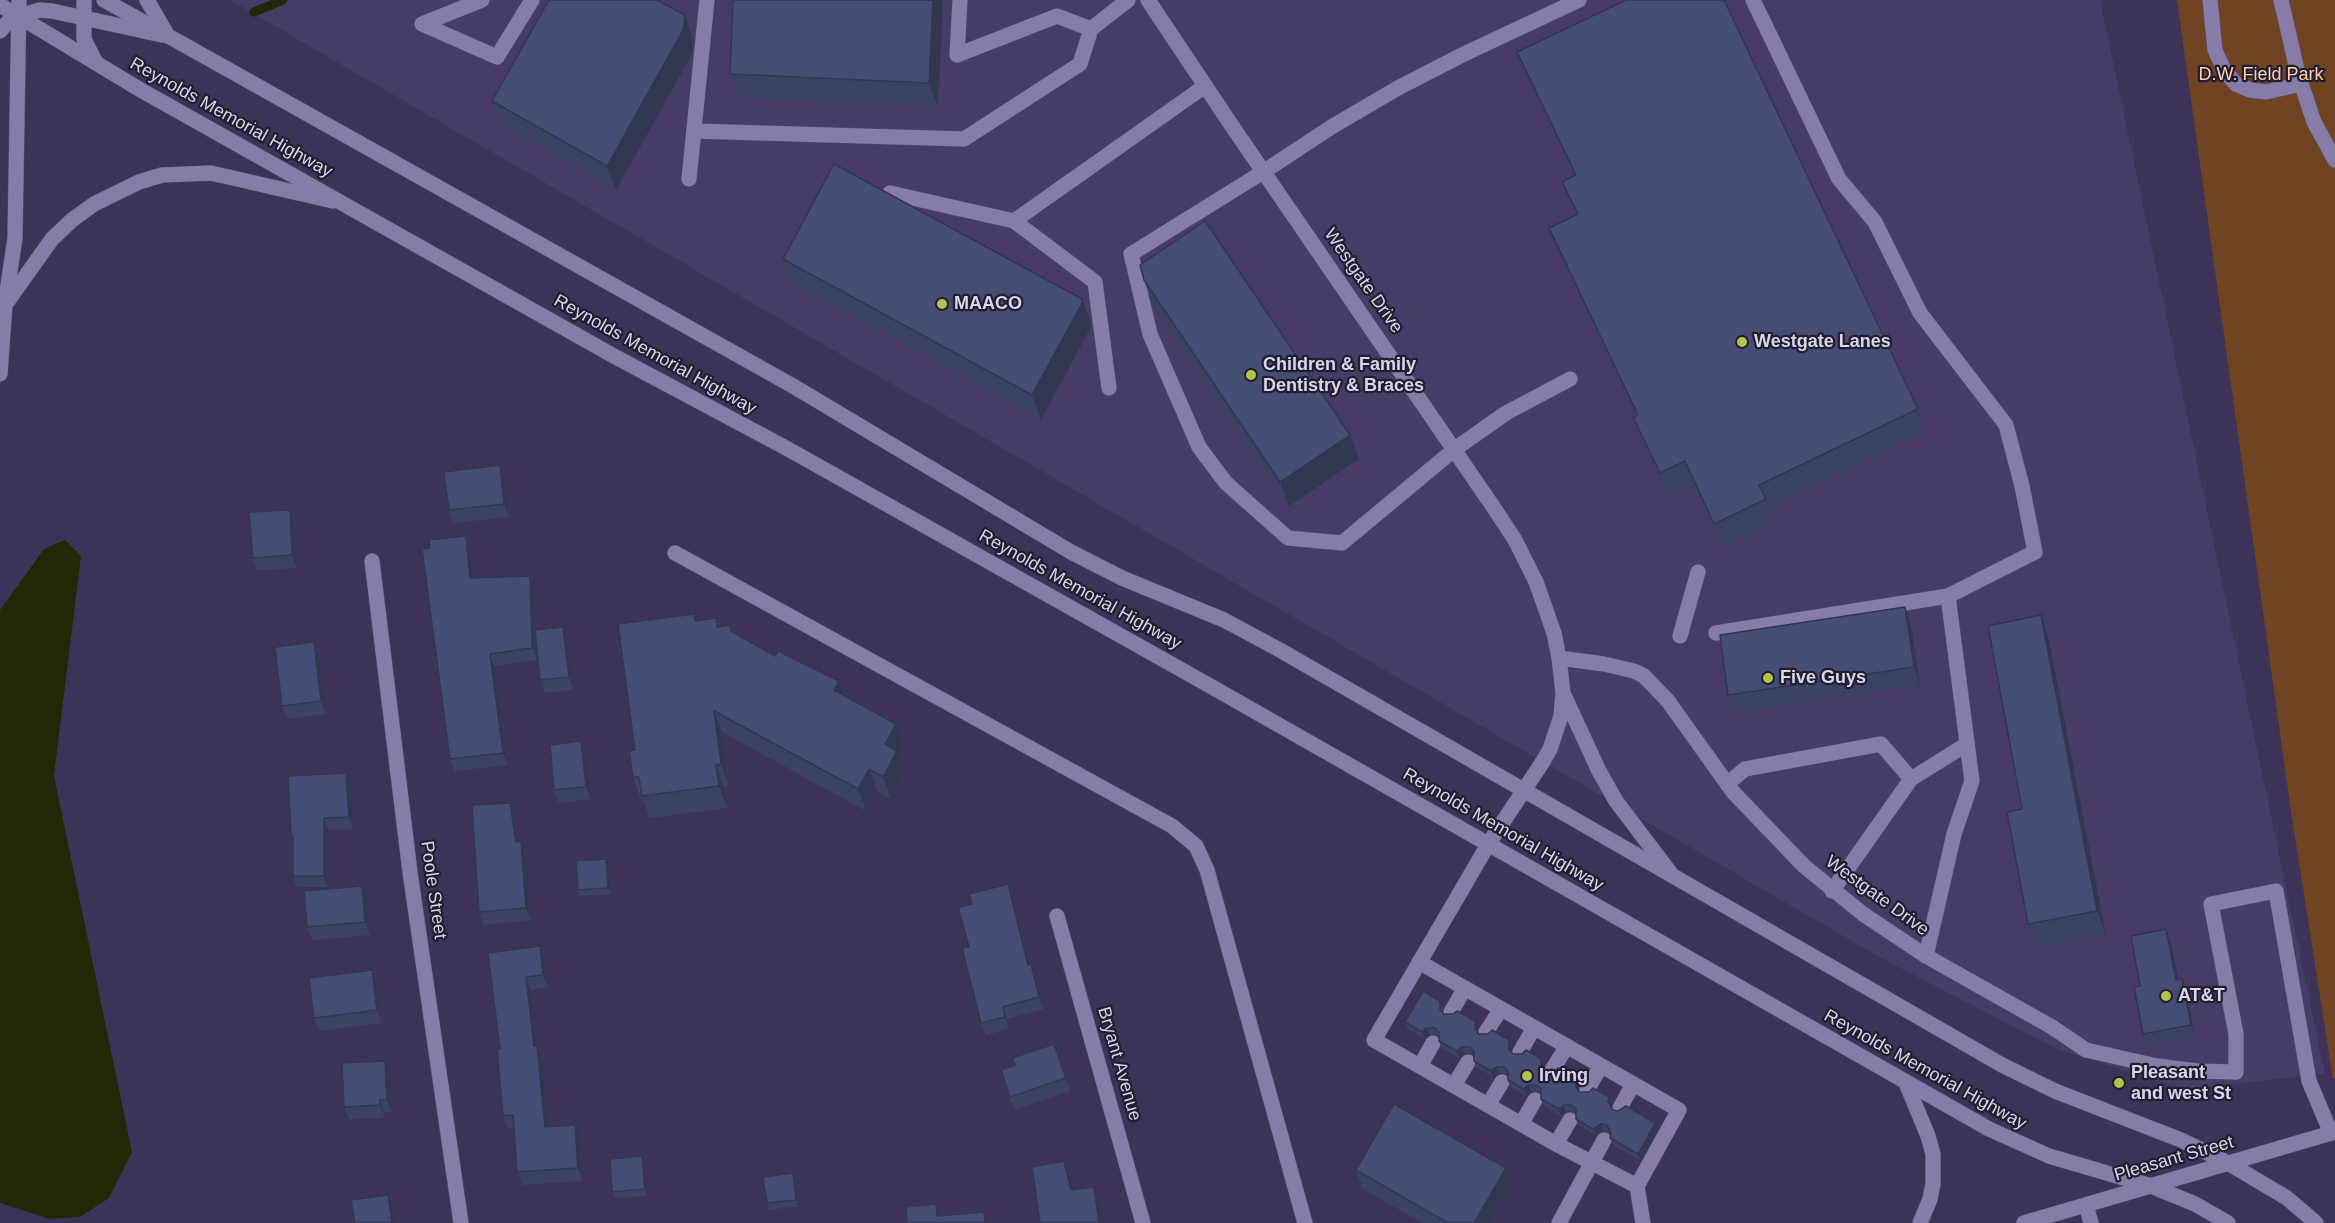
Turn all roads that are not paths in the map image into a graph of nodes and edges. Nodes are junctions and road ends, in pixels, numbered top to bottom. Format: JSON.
{"nodes":[{"id":1,"x":19,"y":0,"type":"edge"},
{"id":2,"x":84,"y":0,"type":"edge"},
{"id":3,"x":104,"y":0,"type":"edge"},
{"id":4,"x":147,"y":0,"type":"edge"},
{"id":5,"x":482,"y":0,"type":"edge"},
{"id":6,"x":532,"y":0,"type":"edge"},
{"id":7,"x":707,"y":0,"type":"edge"},
{"id":8,"x":960,"y":0,"type":"edge"},
{"id":9,"x":1128,"y":0,"type":"edge"},
{"id":10,"x":1148,"y":0,"type":"edge"},
{"id":11,"x":1579,"y":0,"type":"edge"},
{"id":12,"x":1753,"y":0,"type":"edge"},
{"id":13,"x":2210,"y":0,"type":"edge"},
{"id":14,"x":2281,"y":0,"type":"edge"},
{"id":15,"x":0,"y":5,"type":"edge"},
{"id":16,"x":18,"y":16,"type":"junction"},
{"id":17,"x":83,"y":18,"type":"junction"},
{"id":18,"x":1091,"y":28,"type":"junction"},
{"id":19,"x":0,"y":31,"type":"edge"},
{"id":20,"x":168,"y":36,"type":"junction"},
{"id":21,"x":96,"y":63,"type":"junction"},
{"id":22,"x":2301,"y":84,"type":"junction"},
{"id":23,"x":1205,"y":86,"type":"junction"},
{"id":24,"x":694,"y":131,"type":"junction"},
{"id":25,"x":2335,"y":160,"type":"edge"},
{"id":26,"x":1263,"y":172,"type":"junction"},
{"id":27,"x":689,"y":178,"type":"dead end"},
{"id":28,"x":890,"y":193,"type":"edge"},
{"id":29,"x":342,"y":203,"type":"junction"},
{"id":30,"x":1014,"y":221,"type":"junction"},
{"id":31,"x":0,"y":283,"type":"edge"},
{"id":32,"x":5,"y":305,"type":"junction"},
{"id":33,"x":0,"y":374,"type":"edge"},
{"id":34,"x":1570,"y":379,"type":"dead end"},
{"id":35,"x":1109,"y":388,"type":"dead end"},
{"id":36,"x":1455,"y":449,"type":"junction"},
{"id":37,"x":675,"y":553,"type":"dead end"},
{"id":38,"x":372,"y":561,"type":"dead end"},
{"id":39,"x":1698,"y":572,"type":"dead end"},
{"id":40,"x":1948,"y":596,"type":"junction"},
{"id":41,"x":1716,"y":633,"type":"dead end"},
{"id":42,"x":1680,"y":636,"type":"dead end"},
{"id":43,"x":1559,"y":658,"type":"junction"},
{"id":44,"x":1563,"y":693,"type":"junction"},
{"id":45,"x":1967,"y":744,"type":"junction"},
{"id":46,"x":1911,"y":779,"type":"junction"},
{"id":47,"x":1727,"y":784,"type":"junction"},
{"id":48,"x":1523,"y":792,"type":"junction"},
{"id":49,"x":1489,"y":843,"type":"junction"},
{"id":50,"x":1674,"y":878,"type":"junction"},
{"id":51,"x":1832,"y":891,"type":"junction"},
{"id":52,"x":1058,"y":916,"type":"dead end"},
{"id":53,"x":1926,"y":956,"type":"junction"},
{"id":54,"x":1419,"y":962,"type":"junction"},
{"id":55,"x":1465,"y":988,"type":"junction"},
{"id":56,"x":1500,"y":1009,"type":"junction"},
{"id":57,"x":1451,"y":1012,"type":"edge"},
{"id":58,"x":1534,"y":1028,"type":"junction"},
{"id":59,"x":1486,"y":1032,"type":"edge"},
{"id":60,"x":1433,"y":1043,"type":"dead end"},
{"id":61,"x":1567,"y":1046,"type":"junction"},
{"id":62,"x":1520,"y":1052,"type":"edge"},
{"id":63,"x":1468,"y":1062,"type":"dead end"},
{"id":64,"x":1420,"y":1066,"type":"junction"},
{"id":65,"x":1601,"y":1066,"type":"junction"},
{"id":66,"x":1552,"y":1070,"type":"edge"},
{"id":67,"x":1502,"y":1082,"type":"dead end"},
{"id":68,"x":1906,"y":1083,"type":"junction"},
{"id":69,"x":1633,"y":1084,"type":"junction"},
{"id":70,"x":1454,"y":1085,"type":"junction"},
{"id":71,"x":1587,"y":1090,"type":"edge"},
{"id":72,"x":1535,"y":1100,"type":"dead end"},
{"id":73,"x":1488,"y":1105,"type":"junction"},
{"id":74,"x":1620,"y":1108,"type":"edge"},
{"id":75,"x":1570,"y":1120,"type":"dead end"},
{"id":76,"x":1521,"y":1124,"type":"junction"},
{"id":77,"x":2333,"y":1132,"type":"edge"},
{"id":78,"x":1604,"y":1140,"type":"dead end"},
{"id":79,"x":1556,"y":1144,"type":"junction"},
{"id":80,"x":1592,"y":1162,"type":"junction"},
{"id":81,"x":2228,"y":1163,"type":"junction"},
{"id":82,"x":1637,"y":1186,"type":"junction"},
{"id":83,"x":2151,"y":1186,"type":"junction"},
{"id":84,"x":2086,"y":1205,"type":"junction"},
{"id":85,"x":461,"y":1223,"type":"edge"},
{"id":86,"x":1143,"y":1223,"type":"edge"},
{"id":87,"x":1305,"y":1223,"type":"edge"},
{"id":88,"x":1559,"y":1223,"type":"edge"},
{"id":89,"x":1643,"y":1223,"type":"edge"},
{"id":90,"x":1920,"y":1223,"type":"edge"},
{"id":91,"x":2024,"y":1223,"type":"edge"},
{"id":92,"x":2091,"y":1223,"type":"edge"},
{"id":93,"x":2228,"y":1223,"type":"edge"},
{"id":94,"x":2316,"y":1223,"type":"edge"}],
"edges":[{"from":1,"to":16,"type":"main road"},
{"from":2,"to":17,"type":"main road"},
{"from":3,"to":20,"type":"main road","name":"Reynolds Memorial Highway"},
{"from":4,"to":20,"type":"main road"},
{"from":5,"to":6,"type":"main road"},
{"from":7,"to":24,"type":"main road"},
{"from":8,"to":18,"type":"main road"},
{"from":9,"to":18,"type":"main road"},
{"from":10,"to":23,"type":"main road","name":"Westgate Drive"},
{"from":11,"to":26,"type":"main road"},
{"from":12,"to":40,"type":"main road"},
{"from":13,"to":22,"type":"main road"},
{"from":14,"to":22,"type":"main road"},
{"from":15,"to":16,"type":"main road","name":"Reynolds Memorial Highway"},
{"from":16,"to":17,"type":"main road"},
{"from":16,"to":19,"type":"main road"},
{"from":16,"to":21,"type":"main road","name":"Reynolds Memorial Highway"},
{"from":16,"to":32,"type":"main road"},
{"from":17,"to":20,"type":"main road"},
{"from":17,"to":21,"type":"main road"},
{"from":18,"to":24,"type":"main road"},
{"from":20,"to":48,"type":"main road","name":"Reynolds Memorial Highway"},
{"from":21,"to":29,"type":"main road","name":"Reynolds Memorial Highway"},
{"from":22,"to":25,"type":"main road"},
{"from":23,"to":26,"type":"main road","name":"Westgate Drive"},
{"from":23,"to":30,"type":"main road"},
{"from":24,"to":27,"type":"main road"},
{"from":26,"to":36,"type":"main road","name":"Westgate Drive"},
{"from":26,"to":36,"type":"main road"},
{"from":28,"to":30,"type":"main road"},
{"from":29,"to":32,"type":"main road"},
{"from":29,"to":49,"type":"main road","name":"Reynolds Memorial Highway"},
{"from":30,"to":35,"type":"main road"},
{"from":31,"to":32,"type":"main road"},
{"from":32,"to":33,"type":"main road"},
{"from":34,"to":36,"type":"main road"},
{"from":36,"to":43,"type":"main road","name":"Westgate Drive"},
{"from":37,"to":87,"type":"main road"},
{"from":38,"to":85,"type":"main road","name":"Poole Street"},
{"from":39,"to":42,"type":"main road"},
{"from":40,"to":41,"type":"main road"},
{"from":40,"to":45,"type":"main road"},
{"from":43,"to":44,"type":"main road","name":"Westgate Drive"},
{"from":43,"to":47,"type":"main road","name":"Westgate Drive"},
{"from":44,"to":48,"type":"main road","name":"Westgate Drive"},
{"from":44,"to":50,"type":"main road"},
{"from":45,"to":46,"type":"main road"},
{"from":45,"to":53,"type":"main road"},
{"from":46,"to":47,"type":"main road"},
{"from":46,"to":51,"type":"main road"},
{"from":47,"to":51,"type":"main road","name":"Westgate Drive"},
{"from":48,"to":49,"type":"main road","name":"Westgate Drive"},
{"from":48,"to":50,"type":"main road","name":"Reynolds Memorial Highway"},
{"from":49,"to":54,"type":"main road","name":"Westgate Drive"},
{"from":49,"to":68,"type":"main road","name":"Reynolds Memorial Highway"},
{"from":50,"to":81,"type":"main road","name":"Reynolds Memorial Highway"},
{"from":51,"to":53,"type":"main road","name":"Westgate Drive"},
{"from":52,"to":86,"type":"main road","name":"Bryant Avenue"},
{"from":53,"to":77,"type":"main road","name":"Westgate Drive"},
{"from":54,"to":55,"type":"main road"},
{"from":54,"to":64,"type":"main road","name":"Westgate Drive"},
{"from":55,"to":56,"type":"main road"},
{"from":55,"to":57,"type":"main road"},
{"from":56,"to":58,"type":"main road"},
{"from":56,"to":59,"type":"main road"},
{"from":58,"to":61,"type":"main road"},
{"from":58,"to":62,"type":"main road"},
{"from":60,"to":64,"type":"main road"},
{"from":61,"to":65,"type":"main road"},
{"from":61,"to":66,"type":"main road"},
{"from":63,"to":70,"type":"main road"},
{"from":64,"to":70,"type":"main road"},
{"from":65,"to":69,"type":"main road"},
{"from":65,"to":71,"type":"main road"},
{"from":67,"to":73,"type":"main road"},
{"from":68,"to":83,"type":"main road","name":"Reynolds Memorial Highway"},
{"from":68,"to":90,"type":"main road"},
{"from":69,"to":74,"type":"main road"},
{"from":69,"to":82,"type":"main road"},
{"from":70,"to":73,"type":"main road"},
{"from":72,"to":76,"type":"main road"},
{"from":73,"to":76,"type":"main road"},
{"from":75,"to":79,"type":"main road"},
{"from":76,"to":79,"type":"main road"},
{"from":77,"to":81,"type":"main road","name":"Pleasant Street"},
{"from":78,"to":80,"type":"main road"},
{"from":79,"to":80,"type":"main road"},
{"from":80,"to":82,"type":"main road"},
{"from":80,"to":88,"type":"main road"},
{"from":81,"to":83,"type":"main road","name":"Pleasant Street"},
{"from":81,"to":94,"type":"main road","name":"Reynolds Memorial Highway"},
{"from":82,"to":89,"type":"main road"},
{"from":83,"to":84,"type":"main road","name":"Pleasant Street"},
{"from":83,"to":93,"type":"main road","name":"Reynolds Memorial Highway"},
{"from":84,"to":91,"type":"main road","name":"Pleasant Street"},
{"from":84,"to":92,"type":"main road"}]}
